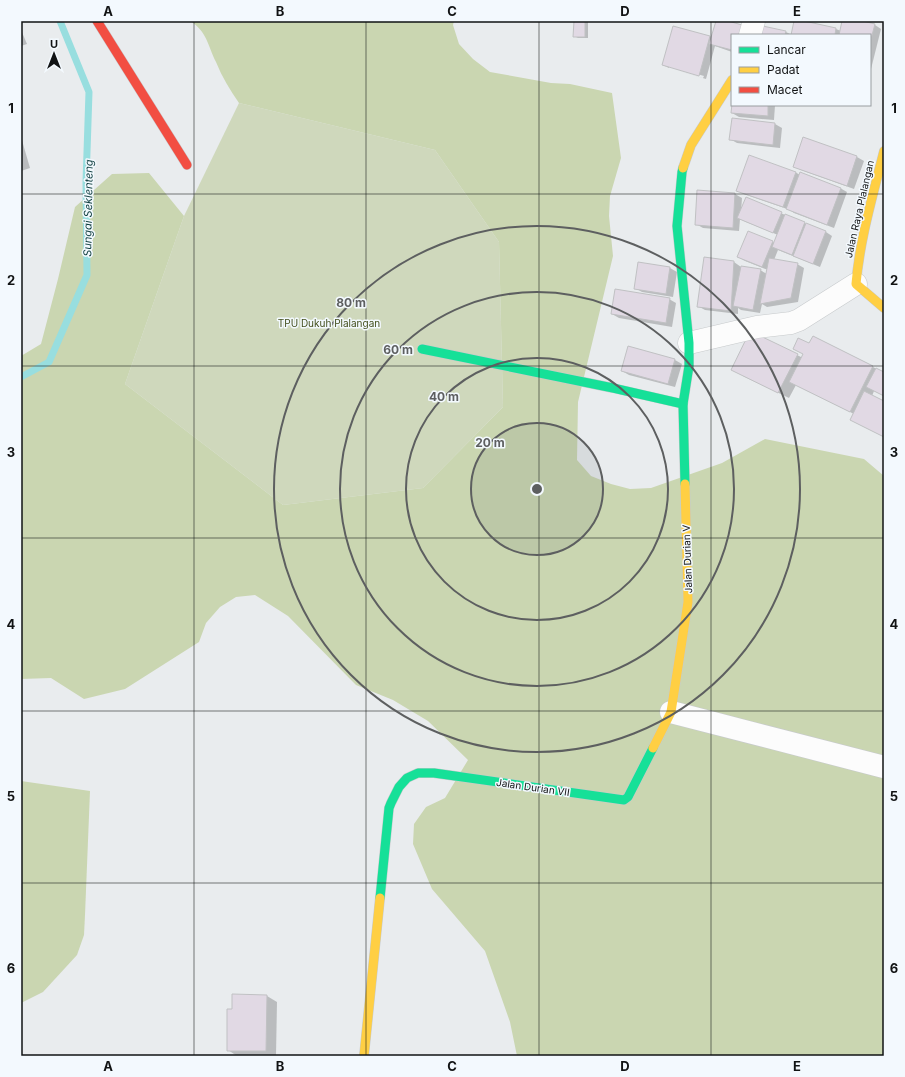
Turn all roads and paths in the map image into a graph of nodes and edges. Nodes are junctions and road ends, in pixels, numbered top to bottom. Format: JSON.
{"nodes":[{"id":1,"x":97,"y":21,"type":"edge"},
{"id":2,"x":754,"y":21,"type":"edge"},
{"id":3,"x":750,"y":34,"type":"edge"},
{"id":4,"x":731,"y":82,"type":"edge"},
{"id":5,"x":884,"y":151,"type":"edge"},
{"id":6,"x":187,"y":165,"type":"dead end"},
{"id":7,"x":856,"y":284,"type":"junction"},
{"id":8,"x":884,"y":308,"type":"edge"},
{"id":9,"x":689,"y":343,"type":"junction"},
{"id":10,"x":422,"y":349,"type":"dead end"},
{"id":11,"x":683,"y":404,"type":"junction"},
{"id":12,"x":671,"y":712,"type":"junction"},
{"id":13,"x":884,"y":767,"type":"edge"},
{"id":14,"x":364,"y":1056,"type":"edge"}],
"edges":[{"from":1,"to":6,"type":"street"},
{"from":2,"to":3,"type":"street"},
{"from":4,"to":9,"type":"street","name":"Jalan Durian V"},
{"from":5,"to":7,"type":"street","name":"Jalan Raya Plalangan"},
{"from":7,"to":8,"type":"street"},
{"from":7,"to":9,"type":"street"},
{"from":9,"to":11,"type":"street","name":"Jalan Durian V"},
{"from":10,"to":11,"type":"street"},
{"from":11,"to":12,"type":"street","name":"Jalan Durian V"},
{"from":12,"to":13,"type":"street"},
{"from":12,"to":14,"type":"street","name":"Jalan Durian VII"}]}
